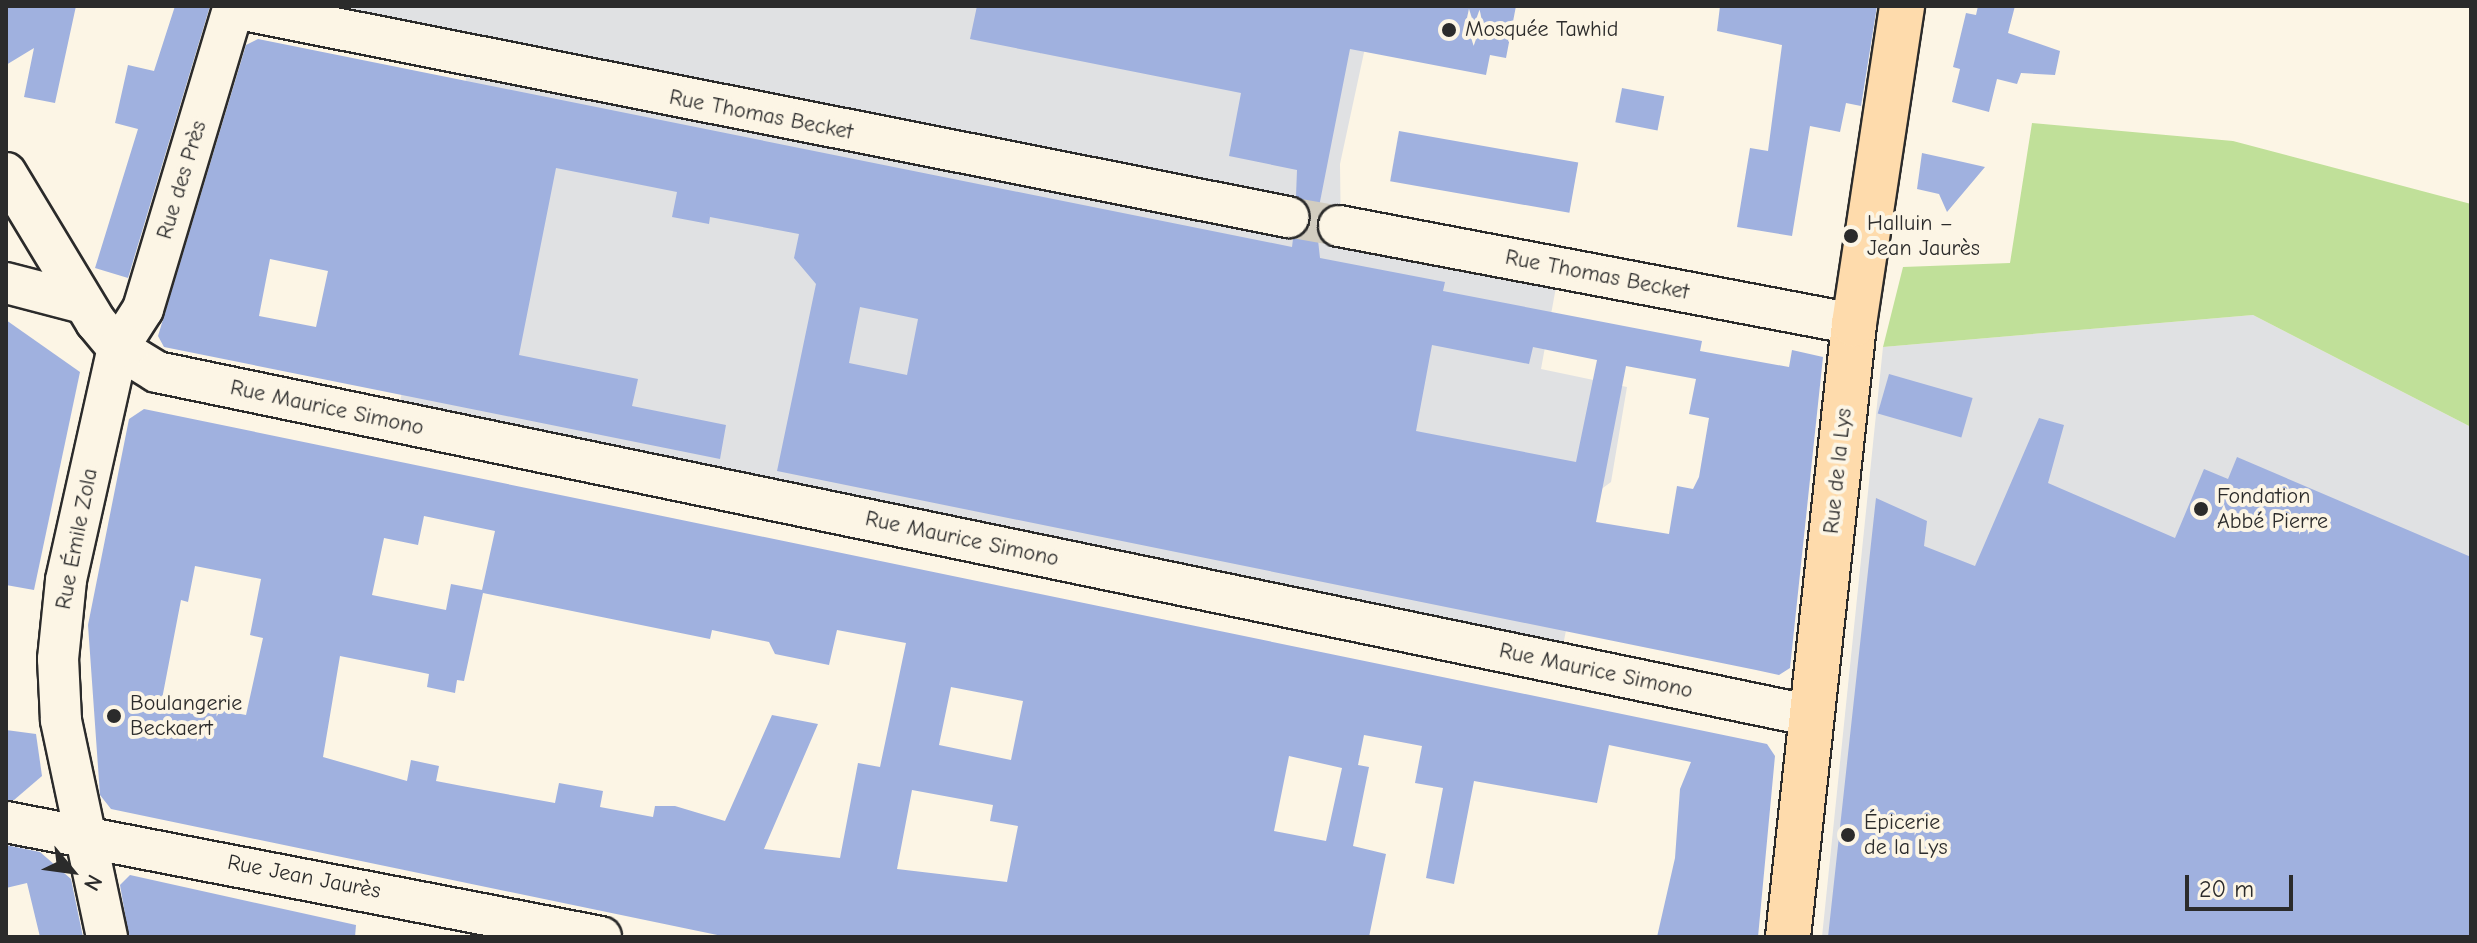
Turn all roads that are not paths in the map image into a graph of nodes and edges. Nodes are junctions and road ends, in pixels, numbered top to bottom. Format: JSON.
{"nodes":[{"id":1,"x":1902,"y":6,"type":"edge"},
{"id":2,"x":234,"y":7,"type":"edge"},
{"id":3,"x":6,"y":173,"type":"edge"},
{"id":4,"x":1288,"y":217,"type":"tunnel mouth"},
{"id":5,"x":1339,"y":226,"type":"tunnel mouth"},
{"id":6,"x":6,"y":283,"type":"edge"},
{"id":7,"x":83,"y":303,"type":"junction"},
{"id":8,"x":1854,"y":324,"type":"junction"},
{"id":9,"x":118,"y":348,"type":"junction"},
{"id":10,"x":1812,"y":716,"type":"junction"},
{"id":11,"x":6,"y":822,"type":"edge"},
{"id":12,"x":82,"y":835,"type":"junction"},
{"id":13,"x":107,"y":937,"type":"edge"},
{"id":14,"x":601,"y":937,"type":"edge"},
{"id":15,"x":1788,"y":937,"type":"edge"}],
"edges":[{"from":1,"to":8,"type":"main road","name":"Rue de la Lys"},
{"from":2,"to":4,"type":"street","name":"Rue Thomas Becket"},
{"from":2,"to":9,"type":"street","name":"Rue des Près"},
{"from":3,"to":7,"type":"street"},
{"from":5,"to":8,"type":"street","name":"Rue Thomas Becket"},
{"from":6,"to":7,"type":"street"},
{"from":7,"to":9,"type":"street"},
{"from":8,"to":10,"type":"main road","name":"Rue de la Lys"},
{"from":9,"to":10,"type":"street","name":"Rue Maurice Simono"},
{"from":9,"to":12,"type":"street","name":"Rue Émile Zola"},
{"from":10,"to":15,"type":"main road","name":"Rue de la Lys"},
{"from":11,"to":12,"type":"street","name":"Rue Jean Jaurès"},
{"from":12,"to":13,"type":"street","name":"Rue Émile Zola"},
{"from":12,"to":14,"type":"street","name":"Rue Jean Jaurès"}]}
